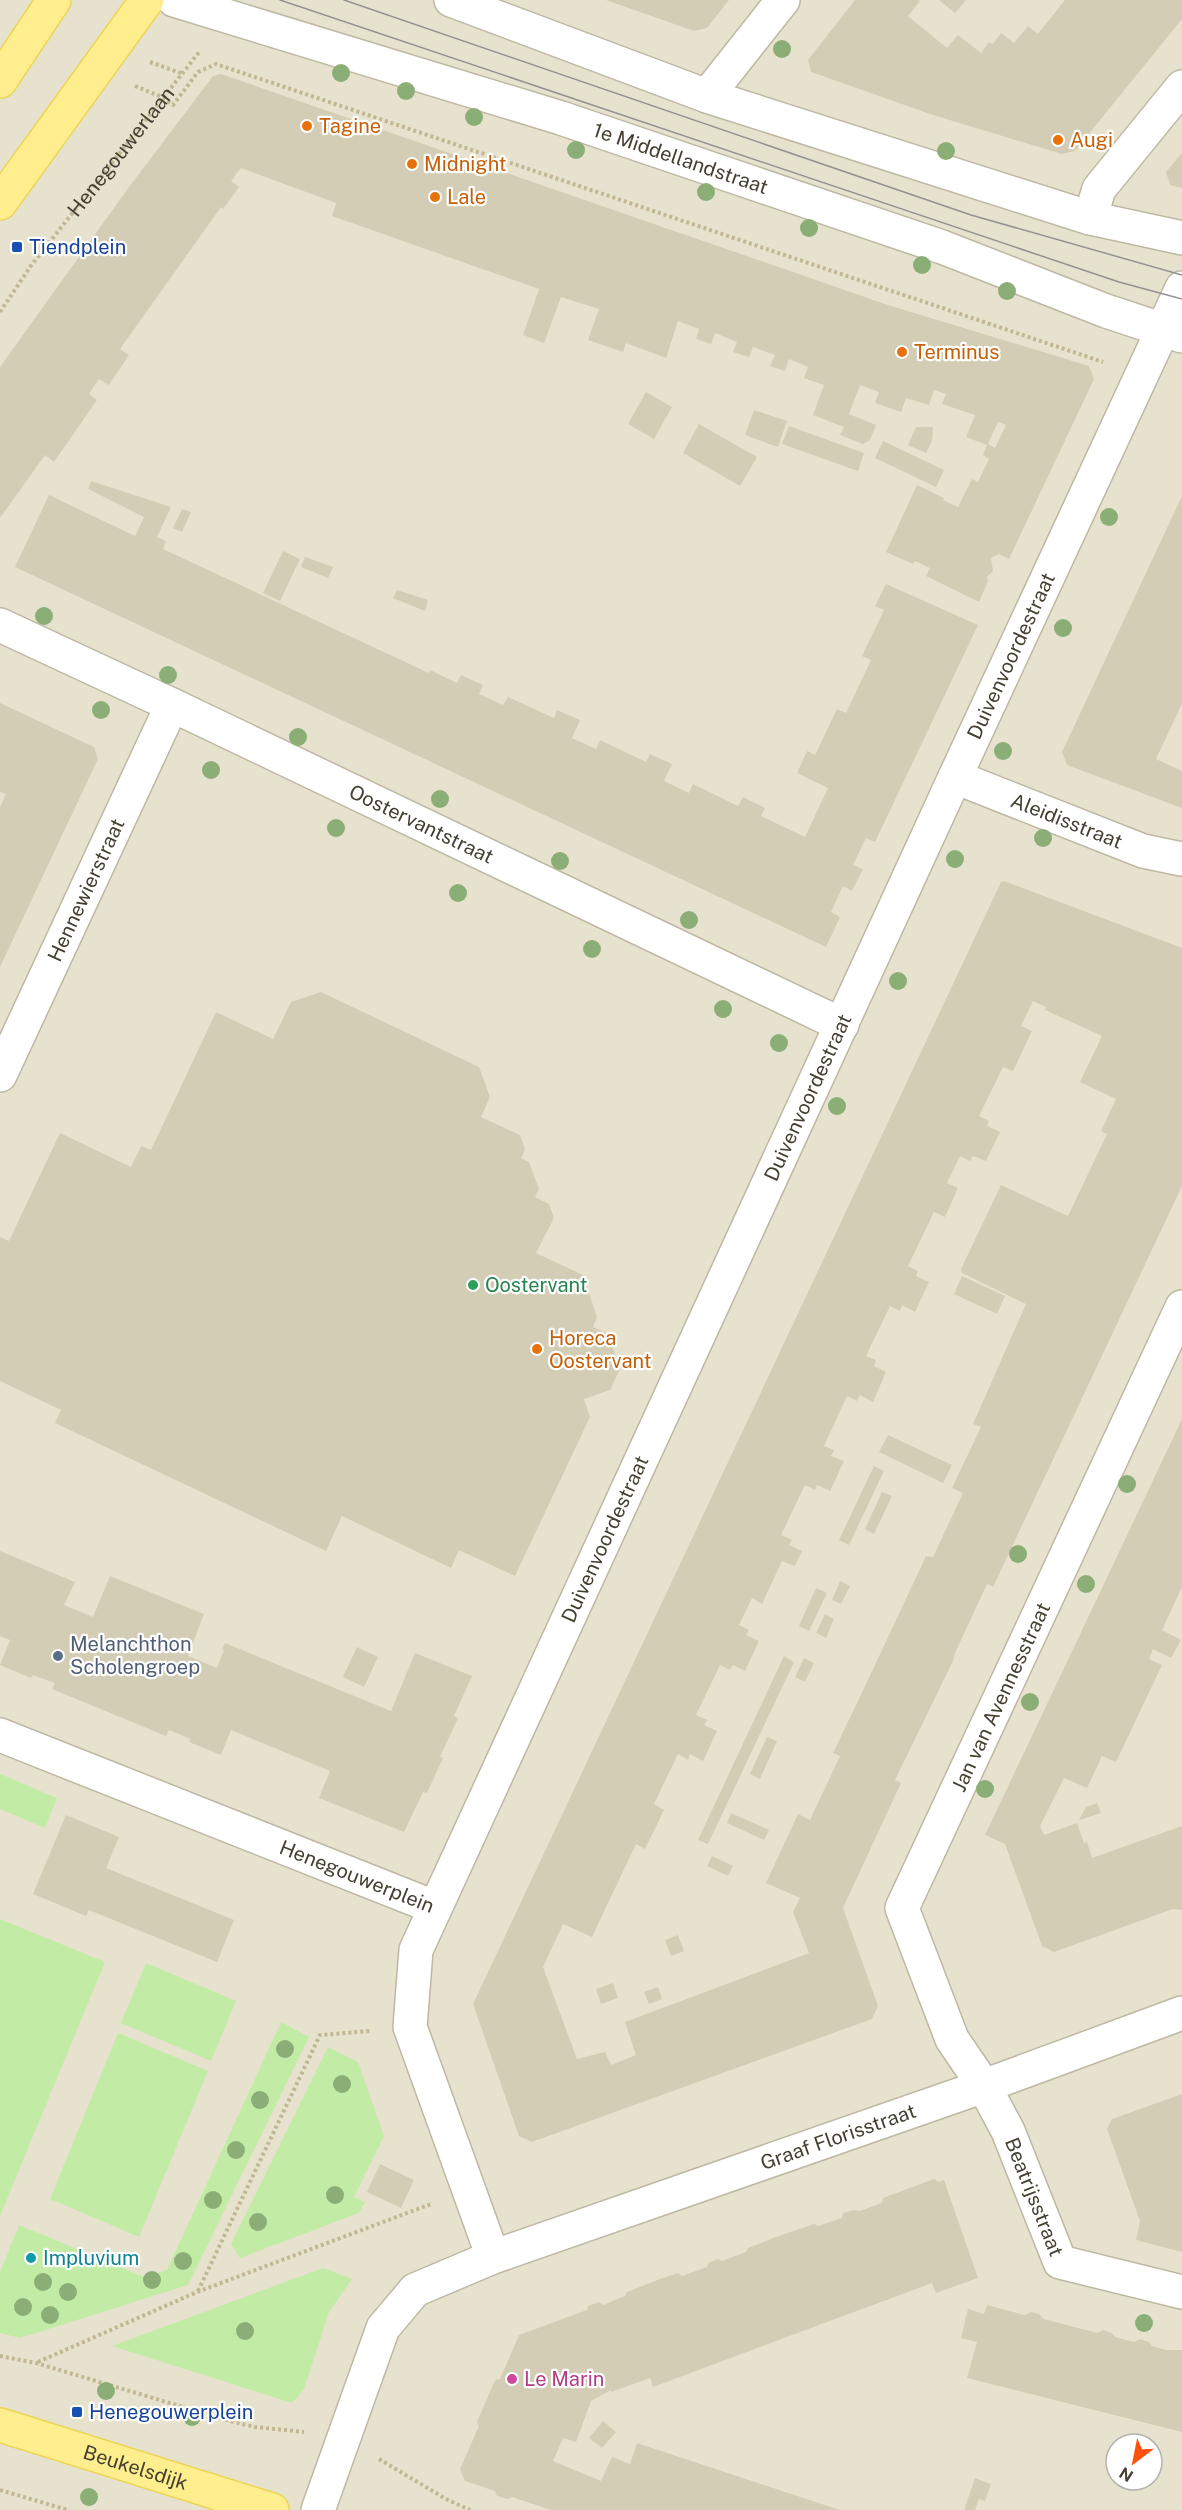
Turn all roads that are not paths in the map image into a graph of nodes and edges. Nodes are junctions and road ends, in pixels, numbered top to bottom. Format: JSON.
{"nodes":[{"id":1,"x":54,"y":0,"type":"edge"},
{"id":2,"x":147,"y":0,"type":"edge"},
{"id":3,"x":174,"y":0,"type":"edge"},
{"id":4,"x":451,"y":0,"type":"edge"},
{"id":5,"x":783,"y":0,"type":"edge"},
{"id":6,"x":10,"y":58,"type":"edge"},
{"id":7,"x":0,"y":81,"type":"edge"},
{"id":8,"x":1182,"y":87,"type":"edge"},
{"id":9,"x":707,"y":96,"type":"junction"},
{"id":10,"x":0,"y":203,"type":"edge"},
{"id":11,"x":1090,"y":218,"type":"junction"},
{"id":12,"x":1182,"y":238,"type":"edge"},
{"id":13,"x":1182,"y":288,"type":"edge"},
{"id":14,"x":1172,"y":334,"type":"edge"},
{"id":15,"x":0,"y":625,"type":"edge"},
{"id":16,"x":172,"y":705,"type":"junction"},
{"id":17,"x":954,"y":777,"type":"junction"},
{"id":18,"x":1182,"y":859,"type":"edge"},
{"id":19,"x":842,"y":1025,"type":"junction"},
{"id":20,"x":0,"y":1075,"type":"edge"},
{"id":21,"x":1182,"y":1307,"type":"edge"},
{"id":22,"x":0,"y":1735,"type":"edge"},
{"id":23,"x":434,"y":1907,"type":"junction"},
{"id":24,"x":1182,"y":2013,"type":"edge"},
{"id":25,"x":984,"y":2086,"type":"junction"},
{"id":26,"x":493,"y":2257,"type":"junction"},
{"id":27,"x":1182,"y":2292,"type":"edge"},
{"id":28,"x":0,"y":2425,"type":"edge"},
{"id":29,"x":272,"y":2510,"type":"edge"},
{"id":30,"x":318,"y":2510,"type":"edge"}],
"edges":[{"from":1,"to":6,"type":"main road"},
{"from":2,"to":10,"type":"main road"},
{"from":3,"to":14,"type":"street","name":"1e Middellandstraat"},
{"from":4,"to":9,"type":"street"},
{"from":5,"to":9,"type":"street"},
{"from":6,"to":7,"type":"main road"},
{"from":8,"to":11,"type":"street"},
{"from":9,"to":11,"type":"street"},
{"from":11,"to":12,"type":"street"},
{"from":13,"to":14,"type":"street","name":"Duivenvoordestraat"},
{"from":14,"to":17,"type":"street","name":"Duivenvoordestraat"},
{"from":15,"to":16,"type":"street","name":"Oostervantstraat"},
{"from":16,"to":19,"type":"street","name":"Oostervantstraat"},
{"from":16,"to":20,"type":"street","name":"Hennewierstraat"},
{"from":17,"to":18,"type":"street","name":"Aleidisstraat"},
{"from":17,"to":19,"type":"street","name":"Duivenvoordestraat"},
{"from":19,"to":23,"type":"street","name":"Duivenvoordestraat"},
{"from":21,"to":25,"type":"street","name":"Jan van Avennesstraat"},
{"from":22,"to":23,"type":"street","name":"Henegouwerplein"},
{"from":23,"to":26,"type":"street","name":"Henegouwerplein"},
{"from":24,"to":25,"type":"street","name":"Graaf Florisstraat"},
{"from":25,"to":26,"type":"street","name":"Graaf Florisstraat"},
{"from":25,"to":27,"type":"street","name":"Beatrijsstraat"},
{"from":26,"to":30,"type":"street"},
{"from":28,"to":29,"type":"main road","name":"Beukelsdijk"}]}
